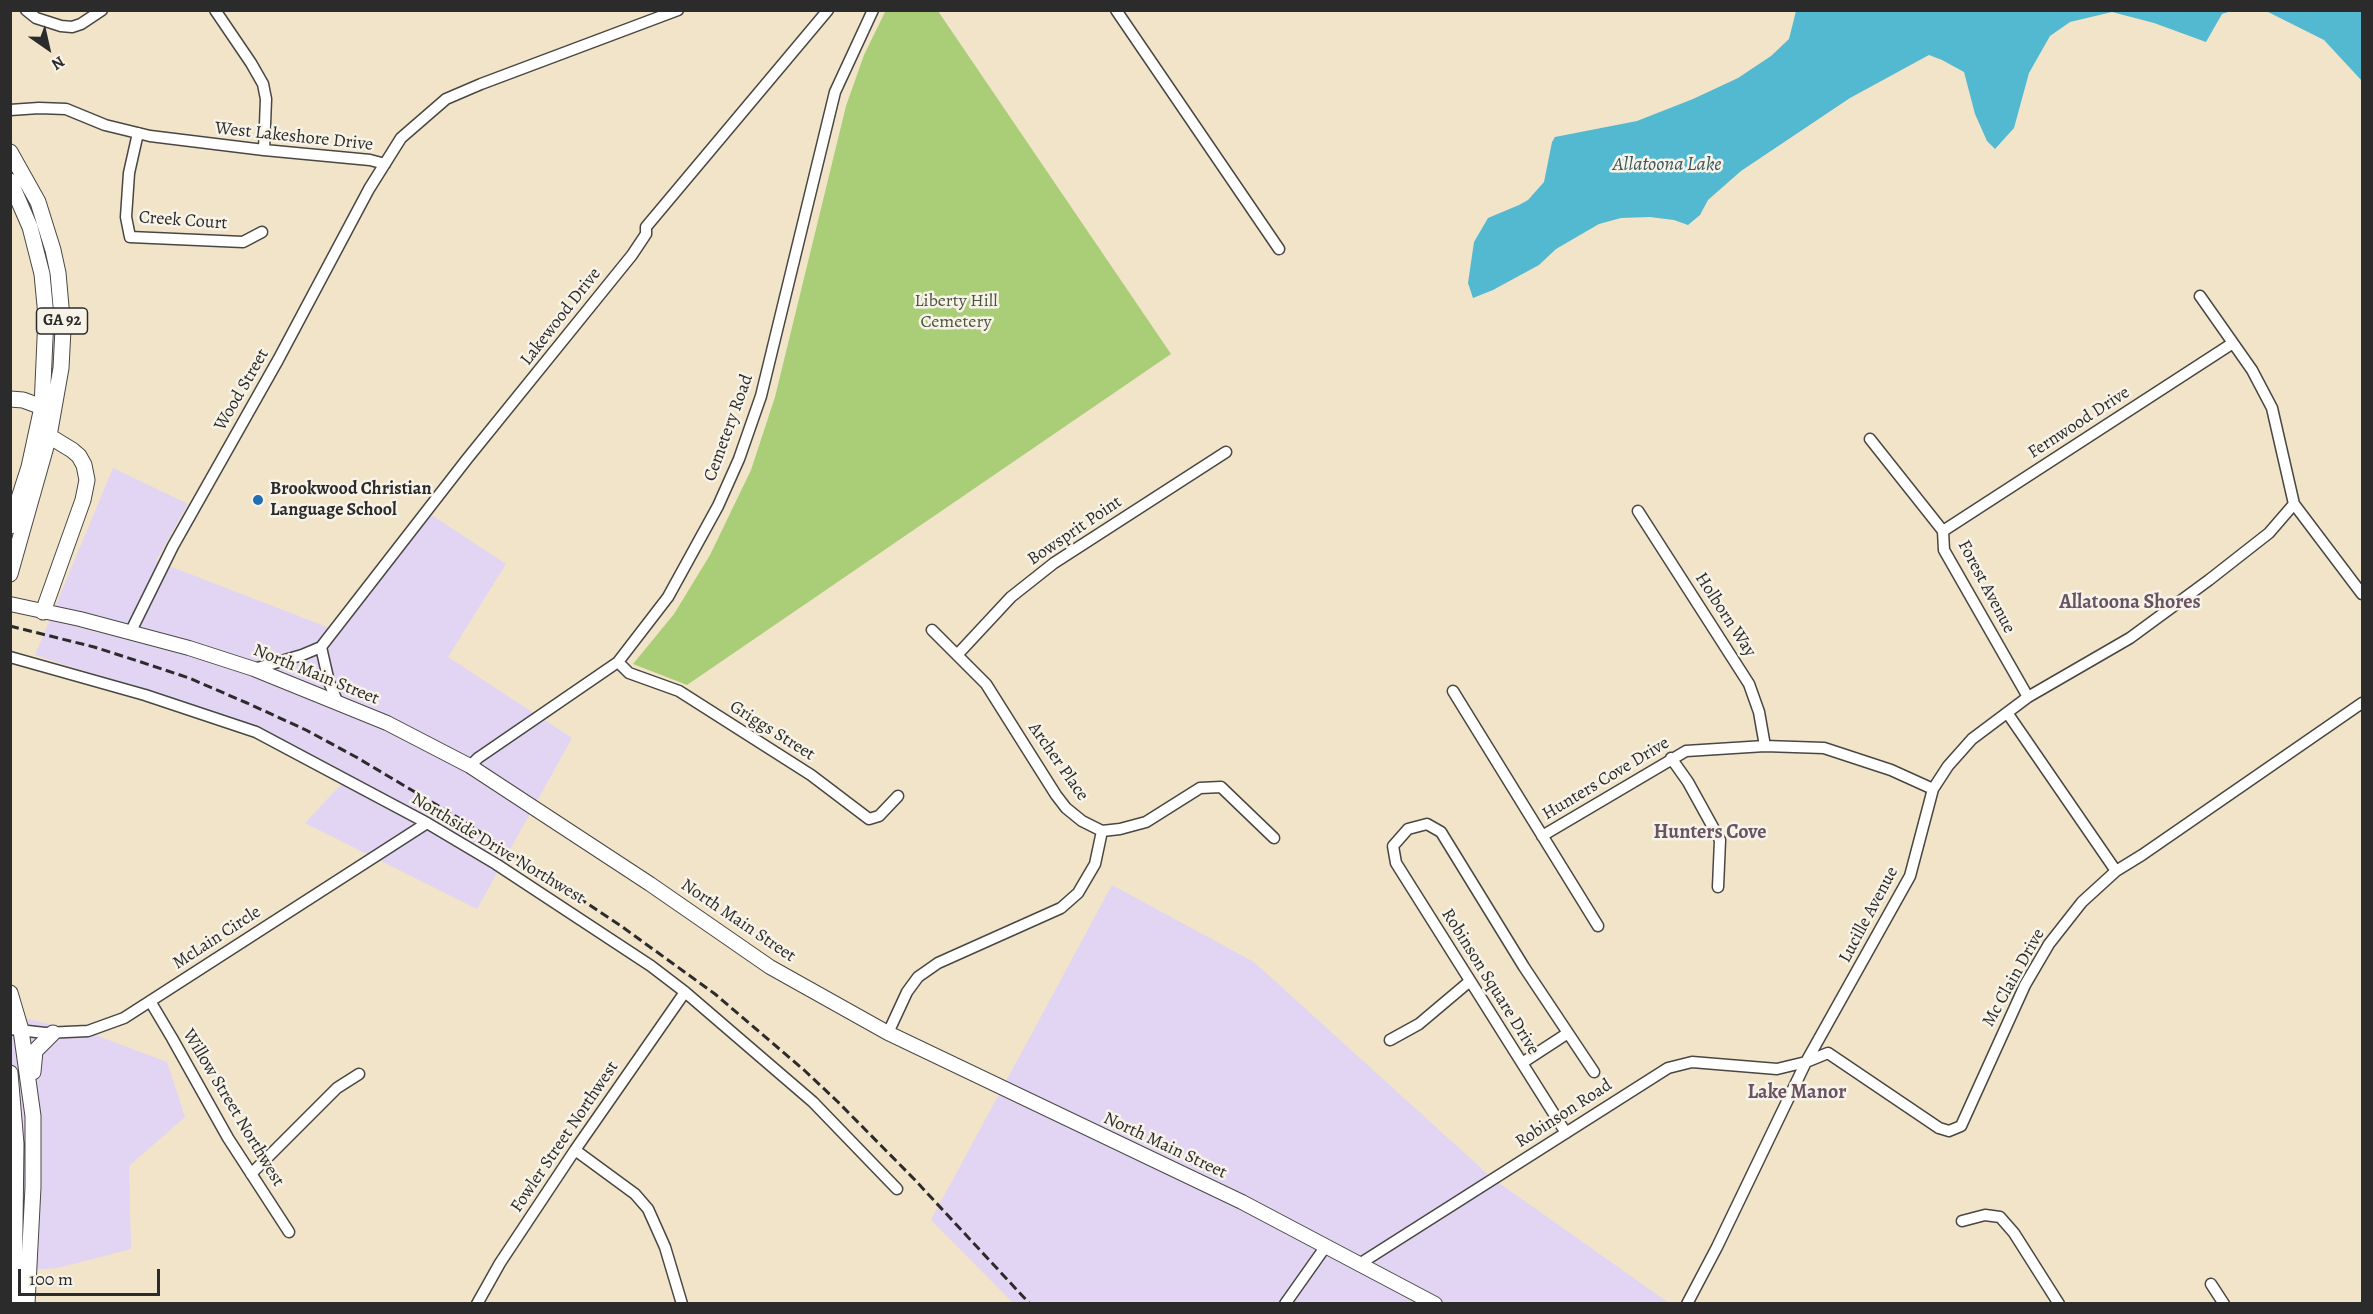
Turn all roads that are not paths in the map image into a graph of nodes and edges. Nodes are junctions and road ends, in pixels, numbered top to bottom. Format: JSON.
{"nodes":[{"id":1,"x":26,"y":10,"type":"edge"},
{"id":2,"x":102,"y":10,"type":"edge"},
{"id":3,"x":215,"y":10,"type":"edge"},
{"id":4,"x":678,"y":10,"type":"edge"},
{"id":5,"x":828,"y":10,"type":"edge"},
{"id":6,"x":873,"y":10,"type":"edge"},
{"id":7,"x":1116,"y":10,"type":"edge"},
{"id":8,"x":10,"y":110,"type":"edge"},
{"id":9,"x":138,"y":133,"type":"junction"},
{"id":10,"x":264,"y":150,"type":"junction"},
{"id":11,"x":10,"y":152,"type":"edge"},
{"id":12,"x":385,"y":164,"type":"junction"},
{"id":13,"x":10,"y":181,"type":"edge"},
{"id":14,"x":262,"y":232,"type":"dead end"},
{"id":15,"x":1279,"y":249,"type":"dead end"},
{"id":16,"x":2200,"y":296,"type":"dead end"},
{"id":17,"x":2233,"y":343,"type":"junction"},
{"id":18,"x":10,"y":399,"type":"edge"},
{"id":19,"x":42,"y":407,"type":"junction"},
{"id":20,"x":49,"y":436,"type":"junction"},
{"id":21,"x":1870,"y":439,"type":"dead end"},
{"id":22,"x":1226,"y":452,"type":"dead end"},
{"id":23,"x":2294,"y":504,"type":"junction"},
{"id":24,"x":1638,"y":511,"type":"dead end"},
{"id":25,"x":10,"y":526,"type":"edge"},
{"id":26,"x":1943,"y":531,"type":"junction"},
{"id":27,"x":10,"y":574,"type":"edge"},
{"id":28,"x":2362,"y":594,"type":"edge"},
{"id":29,"x":10,"y":604,"type":"edge"},
{"id":30,"x":43,"y":612,"type":"junction"},
{"id":31,"x":932,"y":630,"type":"dead end"},
{"id":32,"x":130,"y":633,"type":"junction"},
{"id":33,"x":321,"y":647,"type":"junction"},
{"id":34,"x":957,"y":655,"type":"junction"},
{"id":35,"x":10,"y":657,"type":"edge"},
{"id":36,"x":618,"y":662,"type":"junction"},
{"id":37,"x":254,"y":669,"type":"junction"},
{"id":38,"x":1453,"y":691,"type":"dead end"},
{"id":39,"x":2028,"y":697,"type":"junction"},
{"id":40,"x":337,"y":701,"type":"junction"},
{"id":41,"x":2362,"y":703,"type":"edge"},
{"id":42,"x":2008,"y":714,"type":"junction"},
{"id":43,"x":1765,"y":746,"type":"junction"},
{"id":44,"x":1671,"y":758,"type":"junction"},
{"id":45,"x":470,"y":766,"type":"junction"},
{"id":46,"x":1933,"y":789,"type":"junction"},
{"id":47,"x":898,"y":796,"type":"dead end"},
{"id":48,"x":427,"y":823,"type":"junction"},
{"id":49,"x":1102,"y":831,"type":"junction"},
{"id":50,"x":1542,"y":836,"type":"junction"},
{"id":51,"x":1274,"y":838,"type":"dead end"},
{"id":52,"x":2116,"y":871,"type":"junction"},
{"id":53,"x":1718,"y":887,"type":"dead end"},
{"id":54,"x":1598,"y":926,"type":"dead end"},
{"id":55,"x":1470,"y":981,"type":"junction"},
{"id":56,"x":685,"y":992,"type":"junction"},
{"id":57,"x":10,"y":993,"type":"edge"},
{"id":58,"x":150,"y":1001,"type":"junction"},
{"id":59,"x":16,"y":1030,"type":"edge"},
{"id":60,"x":53,"y":1033,"type":"junction"},
{"id":61,"x":888,"y":1033,"type":"junction"},
{"id":62,"x":1568,"y":1033,"type":"junction"},
{"id":63,"x":1390,"y":1040,"type":"dead end"},
{"id":64,"x":1806,"y":1062,"type":"junction"},
{"id":65,"x":1522,"y":1063,"type":"junction"},
{"id":66,"x":1594,"y":1072,"type":"dead end"},
{"id":67,"x":10,"y":1073,"type":"edge"},
{"id":68,"x":359,"y":1074,"type":"dead end"},
{"id":69,"x":31,"y":1093,"type":"junction"},
{"id":70,"x":1566,"y":1133,"type":"junction"},
{"id":71,"x":576,"y":1150,"type":"junction"},
{"id":72,"x":251,"y":1174,"type":"junction"},
{"id":73,"x":897,"y":1189,"type":"dead end"},
{"id":74,"x":1962,"y":1221,"type":"dead end"},
{"id":75,"x":289,"y":1232,"type":"dead end"},
{"id":76,"x":1326,"y":1246,"type":"junction"},
{"id":77,"x":1361,"y":1263,"type":"junction"},
{"id":78,"x":2211,"y":1284,"type":"dead end"},
{"id":79,"x":14,"y":1304,"type":"edge"},
{"id":80,"x":27,"y":1304,"type":"edge"},
{"id":81,"x":477,"y":1304,"type":"edge"},
{"id":82,"x":682,"y":1304,"type":"edge"},
{"id":83,"x":1285,"y":1304,"type":"edge"},
{"id":84,"x":1435,"y":1304,"type":"edge"},
{"id":85,"x":1687,"y":1304,"type":"edge"},
{"id":86,"x":2059,"y":1304,"type":"edge"},
{"id":87,"x":2224,"y":1304,"type":"edge"}],
"edges":[{"from":1,"to":2,"type":"street"},
{"from":3,"to":10,"type":"street"},
{"from":4,"to":12,"type":"street","name":"West Lakeshore Drive"},
{"from":5,"to":33,"type":"street","name":"Lakewood Drive"},
{"from":6,"to":36,"type":"street","name":"Cemetery Road"},
{"from":7,"to":15,"type":"street"},
{"from":8,"to":9,"type":"street","name":"West Lakeshore Drive"},
{"from":9,"to":10,"type":"street","name":"West Lakeshore Drive"},
{"from":9,"to":14,"type":"street","name":"Creek Court"},
{"from":10,"to":12,"type":"street","name":"West Lakeshore Drive"},
{"from":11,"to":20,"type":"main road","number":"GA 92"},
{"from":12,"to":32,"type":"street","name":"Wood Street"},
{"from":13,"to":19,"type":"main road","number":"GA 92"},
{"from":16,"to":17,"type":"street"},
{"from":17,"to":23,"type":"street"},
{"from":17,"to":26,"type":"street","name":"Fernwood Drive"},
{"from":18,"to":19,"type":"main road"},
{"from":19,"to":25,"type":"main road","number":"GA 92"},
{"from":20,"to":27,"type":"main road","number":"GA 92"},
{"from":20,"to":30,"type":"main road"},
{"from":21,"to":26,"type":"street","name":"Forest Avenue"},
{"from":22,"to":34,"type":"street","name":"Bowsprit Point"},
{"from":23,"to":28,"type":"street"},
{"from":23,"to":39,"type":"street","name":"Lucille Avenue"},
{"from":24,"to":43,"type":"street","name":"Holborn Way"},
{"from":26,"to":39,"type":"street","name":"Forest Avenue"},
{"from":29,"to":30,"type":"main road","name":"North Main Street"},
{"from":30,"to":32,"type":"main road","name":"North Main Street"},
{"from":31,"to":34,"type":"street","name":"Archer Place"},
{"from":32,"to":37,"type":"main road","name":"North Main Street"},
{"from":33,"to":37,"type":"street","name":"Lakewood Drive"},
{"from":33,"to":40,"type":"street"},
{"from":34,"to":49,"type":"street","name":"Archer Place"},
{"from":35,"to":48,"type":"street","name":"Northside Drive Northwest"},
{"from":36,"to":45,"type":"street","name":"Cemetery Road"},
{"from":36,"to":47,"type":"street","name":"Griggs Street"},
{"from":37,"to":40,"type":"main road","name":"North Main Street"},
{"from":38,"to":50,"type":"street"},
{"from":39,"to":42,"type":"street","name":"Lucille Avenue"},
{"from":40,"to":45,"type":"main road","name":"North Main Street"},
{"from":41,"to":52,"type":"street","name":"Mc Clain Drive"},
{"from":42,"to":46,"type":"street","name":"Lucille Avenue"},
{"from":42,"to":52,"type":"street"},
{"from":43,"to":44,"type":"street","name":"Hunters Cove Drive"},
{"from":43,"to":46,"type":"street","name":"Hunters Cove Drive"},
{"from":44,"to":50,"type":"street","name":"Hunters Cove Drive"},
{"from":44,"to":53,"type":"street"},
{"from":45,"to":61,"type":"main road","name":"North Main Street"},
{"from":46,"to":64,"type":"street","name":"Lucille Avenue"},
{"from":48,"to":56,"type":"street","name":"Northside Drive Northwest"},
{"from":48,"to":58,"type":"street","name":"McLain Circle"},
{"from":49,"to":51,"type":"street"},
{"from":49,"to":61,"type":"street"},
{"from":50,"to":54,"type":"street"},
{"from":52,"to":64,"type":"street","name":"Mc Clain Drive"},
{"from":55,"to":62,"type":"street","name":"Robinson Square Drive"},
{"from":55,"to":63,"type":"street"},
{"from":55,"to":65,"type":"street","name":"Robinson Square Drive"},
{"from":56,"to":71,"type":"street","name":"Fowler Street Northwest"},
{"from":56,"to":73,"type":"street","name":"Northside Drive Northwest"},
{"from":57,"to":59,"type":"main road"},
{"from":58,"to":60,"type":"street","name":"McLain Circle"},
{"from":58,"to":72,"type":"street","name":"Willow Street Northwest"},
{"from":59,"to":60,"type":"street","name":"McLain Circle"},
{"from":59,"to":69,"type":"main road"},
{"from":60,"to":69,"type":"main road"},
{"from":61,"to":76,"type":"main road","name":"North Main Street"},
{"from":62,"to":65,"type":"street"},
{"from":62,"to":66,"type":"street"},
{"from":64,"to":70,"type":"street","name":"Robinson Road"},
{"from":64,"to":85,"type":"street","name":"Lucille Avenue"},
{"from":65,"to":70,"type":"street","name":"Robinson Square Drive"},
{"from":67,"to":79,"type":"main road"},
{"from":68,"to":72,"type":"street"},
{"from":69,"to":80,"type":"main road"},
{"from":70,"to":77,"type":"street","name":"Robinson Road"},
{"from":71,"to":81,"type":"street","name":"Fowler Street Northwest"},
{"from":71,"to":82,"type":"street"},
{"from":72,"to":75,"type":"street","name":"Willow Street Northwest"},
{"from":74,"to":86,"type":"street"},
{"from":76,"to":77,"type":"main road","name":"North Main Street"},
{"from":76,"to":83,"type":"street"},
{"from":77,"to":84,"type":"main road","name":"North Main Street"},
{"from":78,"to":87,"type":"street"}]}
